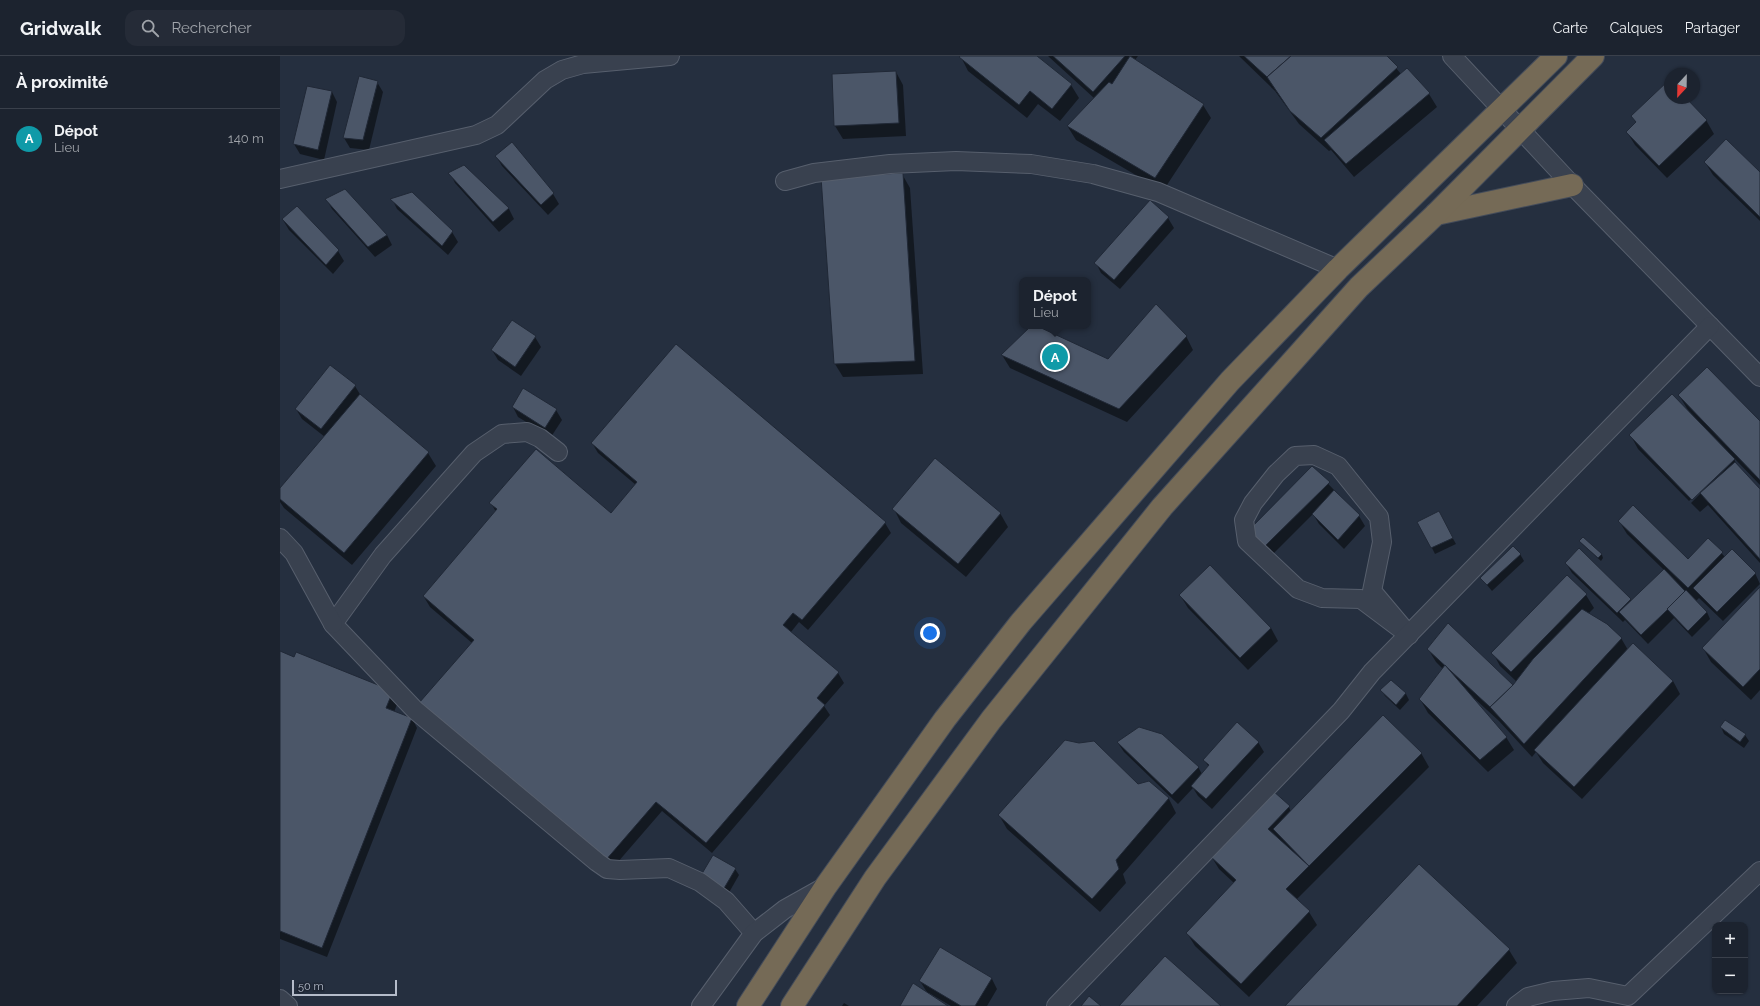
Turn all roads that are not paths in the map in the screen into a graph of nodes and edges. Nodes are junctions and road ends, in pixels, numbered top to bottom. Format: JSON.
{"nodes":[{"id":1,"x":670,"y":56,"type":"edge"},
{"id":2,"x":1452,"y":56,"type":"edge"},
{"id":3,"x":1556,"y":56,"type":"edge"},
{"id":4,"x":1593,"y":56,"type":"edge"},
{"id":5,"x":1500,"y":109,"type":"junction"},
{"id":6,"x":1520,"y":129,"type":"junction"},
{"id":7,"x":280,"y":179,"type":"edge"},
{"id":8,"x":785,"y":181,"type":"dead end"},
{"id":9,"x":1572,"y":185,"type":"junction"},
{"id":10,"x":1436,"y":214,"type":"junction"},
{"id":11,"x":1338,"y":269,"type":"junction"},
{"id":12,"x":1710,"y":326,"type":"junction"},
{"id":13,"x":1760,"y":377,"type":"edge"},
{"id":14,"x":558,"y":452,"type":"dead end"},
{"id":15,"x":280,"y":538,"type":"edge"},
{"id":16,"x":333,"y":624,"type":"junction"},
{"id":17,"x":1408,"y":635,"type":"junction"},
{"id":18,"x":1760,"y":871,"type":"edge"},
{"id":19,"x":826,"y":886,"type":"junction"},
{"id":20,"x":754,"y":933,"type":"junction"},
{"id":21,"x":280,"y":999,"type":"edge"},
{"id":22,"x":1623,"y":1001,"type":"edge"},
{"id":23,"x":288,"y":1006,"type":"edge"},
{"id":24,"x":701,"y":1006,"type":"edge"},
{"id":25,"x":748,"y":1006,"type":"edge"},
{"id":26,"x":792,"y":1006,"type":"edge"},
{"id":27,"x":1056,"y":1006,"type":"edge"},
{"id":28,"x":1516,"y":1006,"type":"edge"}],
"edges":[{"from":1,"to":7,"type":"street"},
{"from":2,"to":5,"type":"street"},
{"from":3,"to":5,"type":"highway"},
{"from":4,"to":6,"type":"highway"},
{"from":5,"to":6,"type":"street"},
{"from":5,"to":11,"type":"highway"},
{"from":6,"to":9,"type":"street"},
{"from":6,"to":10,"type":"highway"},
{"from":8,"to":11,"type":"street"},
{"from":9,"to":10,"type":"highway"},
{"from":9,"to":12,"type":"street"},
{"from":10,"to":26,"type":"highway"},
{"from":11,"to":19,"type":"highway"},
{"from":12,"to":13,"type":"street"},
{"from":12,"to":17,"type":"street"},
{"from":14,"to":16,"type":"street"},
{"from":15,"to":16,"type":"street"},
{"from":16,"to":20,"type":"street"},
{"from":17,"to":17,"type":"street"},
{"from":17,"to":27,"type":"street"},
{"from":18,"to":22,"type":"street"},
{"from":19,"to":20,"type":"street"},
{"from":19,"to":25,"type":"highway"},
{"from":20,"to":24,"type":"street"},
{"from":21,"to":23,"type":"street"},
{"from":22,"to":28,"type":"street"}]}
